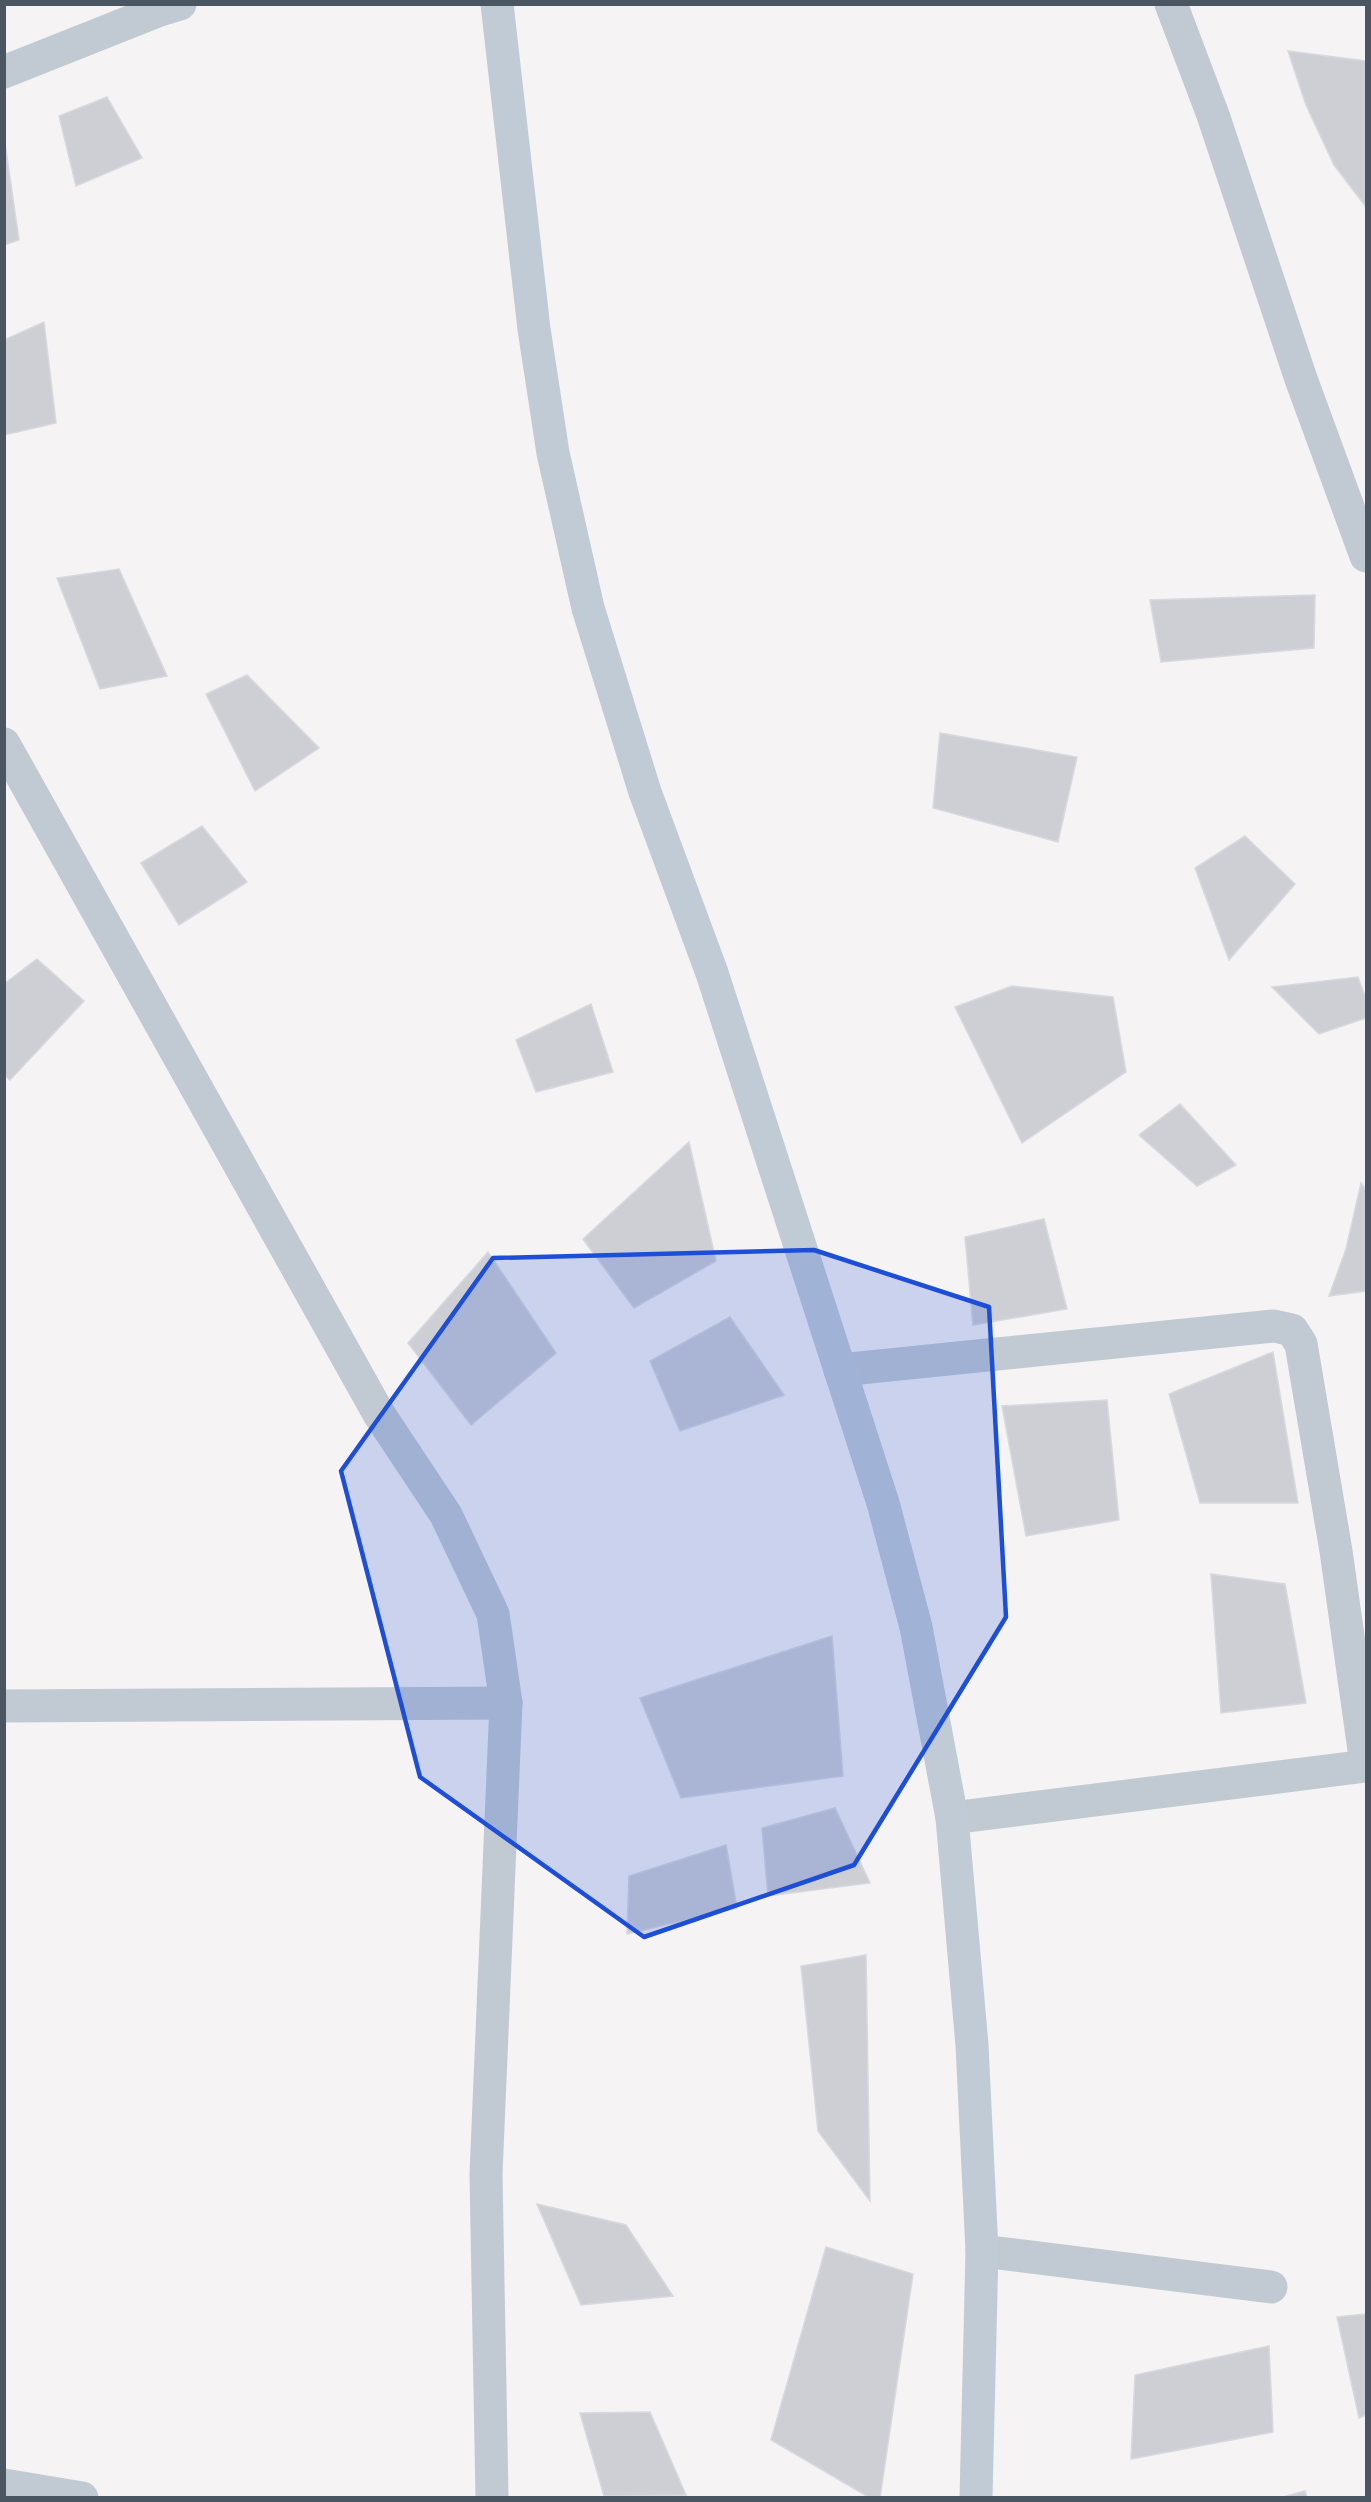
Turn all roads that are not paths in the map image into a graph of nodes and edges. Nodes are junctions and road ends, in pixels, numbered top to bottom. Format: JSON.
{"nodes":[{"id":1,"x":180,"y":4,"type":"edge"},
{"id":2,"x":497,"y":4,"type":"edge"},
{"id":3,"x":1171,"y":4,"type":"edge"},
{"id":4,"x":4,"y":72,"type":"edge"},
{"id":5,"x":1366,"y":556,"type":"edge"},
{"id":6,"x":4,"y":744,"type":"edge"},
{"id":7,"x":840,"y":1370,"type":"junction"},
{"id":8,"x":506,"y":1703,"type":"junction"},
{"id":9,"x":4,"y":1706,"type":"edge"},
{"id":10,"x":1366,"y":1765,"type":"edge"},
{"id":11,"x":952,"y":1818,"type":"junction"},
{"id":12,"x":982,"y":2251,"type":"junction"},
{"id":13,"x":1271,"y":2287,"type":"dead end"},
{"id":14,"x":4,"y":2485,"type":"edge"},
{"id":15,"x":82,"y":2498,"type":"edge"},
{"id":16,"x":492,"y":2498,"type":"edge"},
{"id":17,"x":976,"y":2498,"type":"edge"}],
"edges":[{"from":1,"to":4,"type":"street"},
{"from":2,"to":7,"type":"main road"},
{"from":3,"to":5,"type":"street"},
{"from":6,"to":8,"type":"street"},
{"from":7,"to":10,"type":"street"},
{"from":7,"to":11,"type":"main road"},
{"from":8,"to":9,"type":"street"},
{"from":8,"to":16,"type":"street"},
{"from":10,"to":11,"type":"street"},
{"from":11,"to":12,"type":"main road"},
{"from":12,"to":13,"type":"street"},
{"from":12,"to":17,"type":"main road"},
{"from":14,"to":15,"type":"street"}]}
